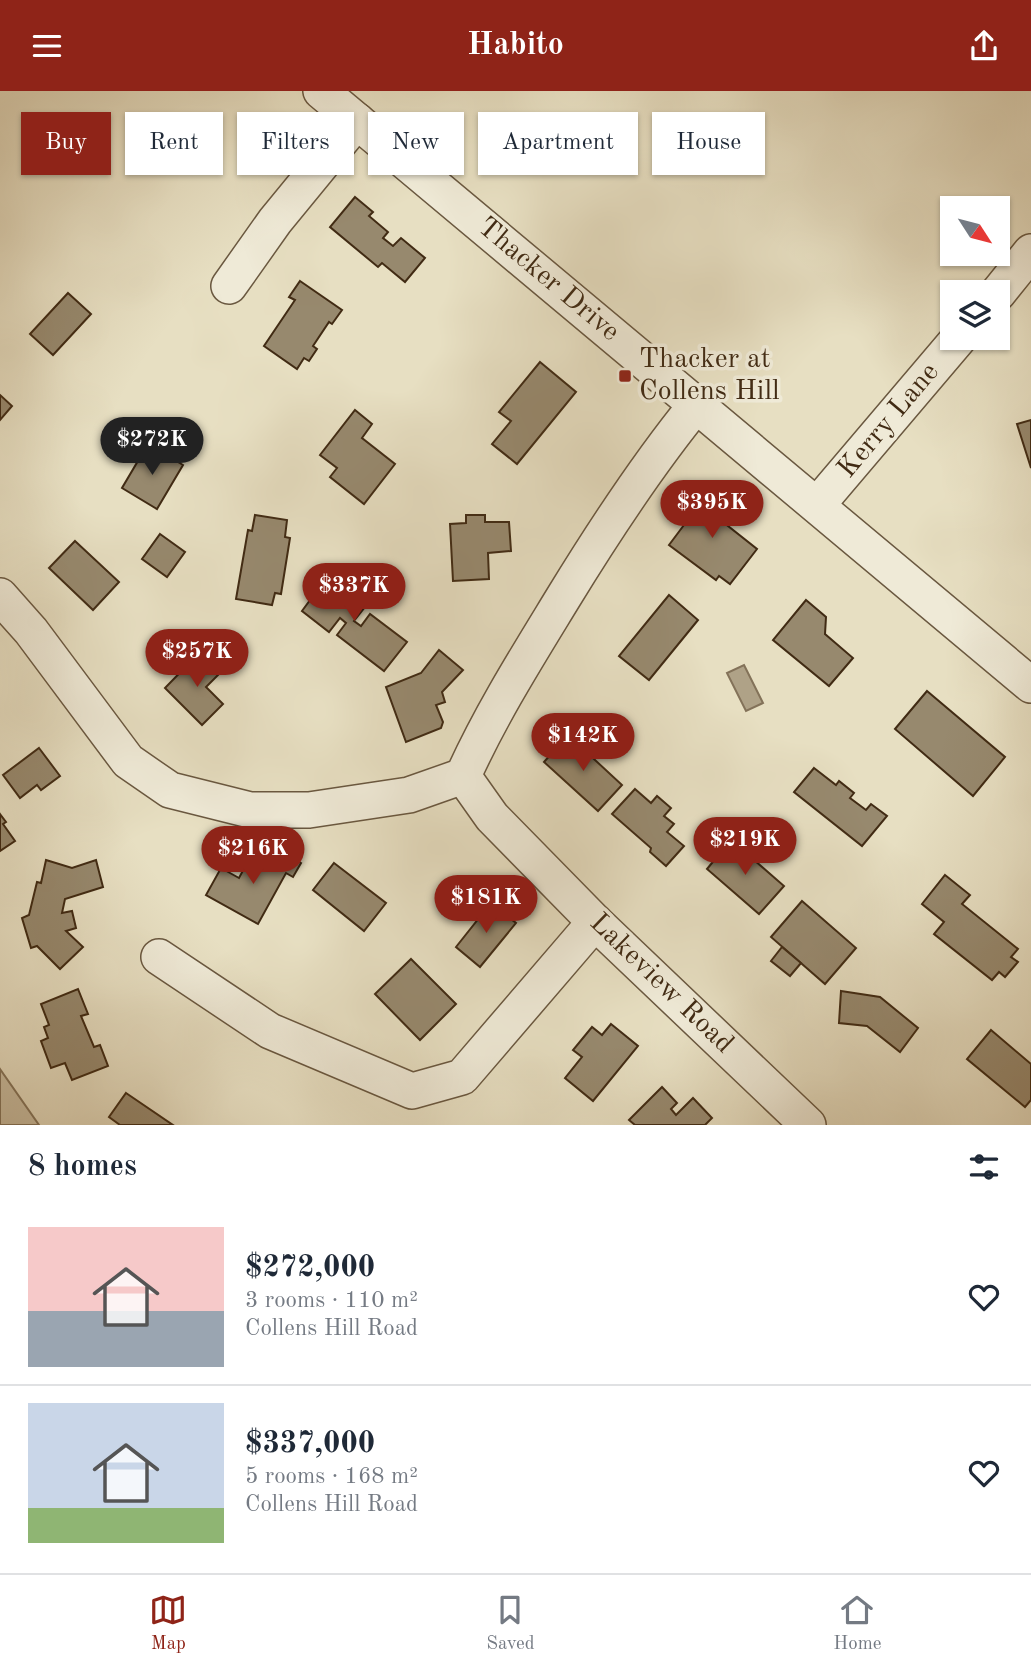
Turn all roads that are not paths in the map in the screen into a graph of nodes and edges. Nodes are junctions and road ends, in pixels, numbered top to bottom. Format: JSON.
{"nodes":[{"id":1,"x":321,"y":91,"type":"edge"},
{"id":2,"x":356,"y":121,"type":"junction"},
{"id":3,"x":1031,"y":252,"type":"edge"},
{"id":4,"x":1008,"y":280,"type":"edge"},
{"id":5,"x":229,"y":286,"type":"dead end"},
{"id":6,"x":949,"y":350,"type":"edge"},
{"id":7,"x":697,"y":404,"type":"junction"},
{"id":8,"x":818,"y":505,"type":"junction"},
{"id":9,"x":0,"y":596,"type":"edge"},
{"id":10,"x":1031,"y":685,"type":"edge"},
{"id":11,"x":463,"y":776,"type":"junction"},
{"id":12,"x":595,"y":922,"type":"junction"},
{"id":13,"x":159,"y":957,"type":"dead end"},
{"id":14,"x":808,"y":1125,"type":"edge"}],
"edges":[{"from":1,"to":2,"type":"street","name":"Thacker Drive"},
{"from":2,"to":5,"type":"street"},
{"from":2,"to":7,"type":"street","name":"Thacker Drive"},
{"from":3,"to":4,"type":"street"},
{"from":6,"to":8,"type":"street","name":"Kerry Lane"},
{"from":7,"to":8,"type":"street","name":"Thacker Drive"},
{"from":7,"to":11,"type":"street"},
{"from":8,"to":10,"type":"street","name":"Thacker Drive"},
{"from":9,"to":11,"type":"street"},
{"from":11,"to":12,"type":"street","name":"Lakeview Road"},
{"from":12,"to":13,"type":"street"},
{"from":12,"to":14,"type":"street","name":"Lakeview Road"}]}
